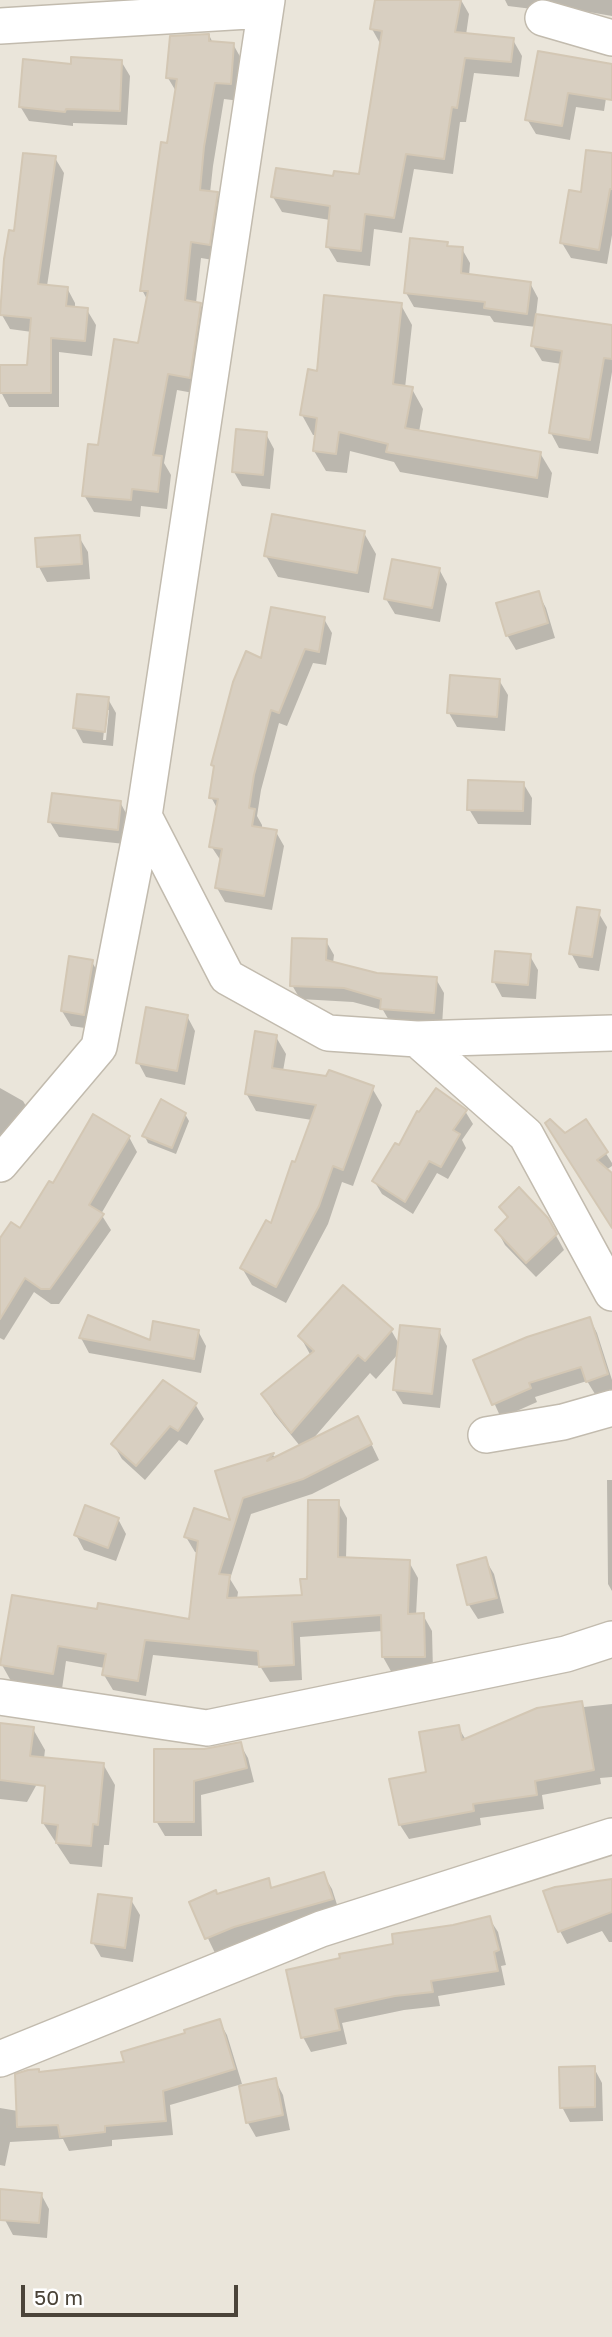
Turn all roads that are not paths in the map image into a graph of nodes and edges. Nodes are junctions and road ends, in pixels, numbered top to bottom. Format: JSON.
{"nodes":[{"id":1,"x":266,"y":5,"type":"edge"},
{"id":2,"x":543,"y":18,"type":"dead end"},
{"id":3,"x":0,"y":26,"type":"edge"},
{"id":4,"x":612,"y":38,"type":"edge"},
{"id":5,"x":144,"y":816,"type":"junction"},
{"id":6,"x":612,"y":1033,"type":"edge"},
{"id":7,"x":417,"y":1039,"type":"junction"},
{"id":8,"x":0,"y":1164,"type":"edge"},
{"id":9,"x":612,"y":1293,"type":"edge"},
{"id":10,"x":612,"y":1408,"type":"edge"},
{"id":11,"x":486,"y":1435,"type":"dead end"},
{"id":12,"x":612,"y":1639,"type":"edge"},
{"id":13,"x":0,"y":1697,"type":"edge"},
{"id":14,"x":612,"y":1836,"type":"edge"},
{"id":15,"x":0,"y":2059,"type":"edge"}],
"edges":[{"from":1,"to":3,"type":"street"},
{"from":1,"to":5,"type":"street"},
{"from":2,"to":4,"type":"street"},
{"from":5,"to":7,"type":"street"},
{"from":5,"to":8,"type":"street"},
{"from":6,"to":7,"type":"street"},
{"from":7,"to":9,"type":"street"},
{"from":10,"to":11,"type":"street"},
{"from":12,"to":13,"type":"street"},
{"from":14,"to":15,"type":"street"}]}
